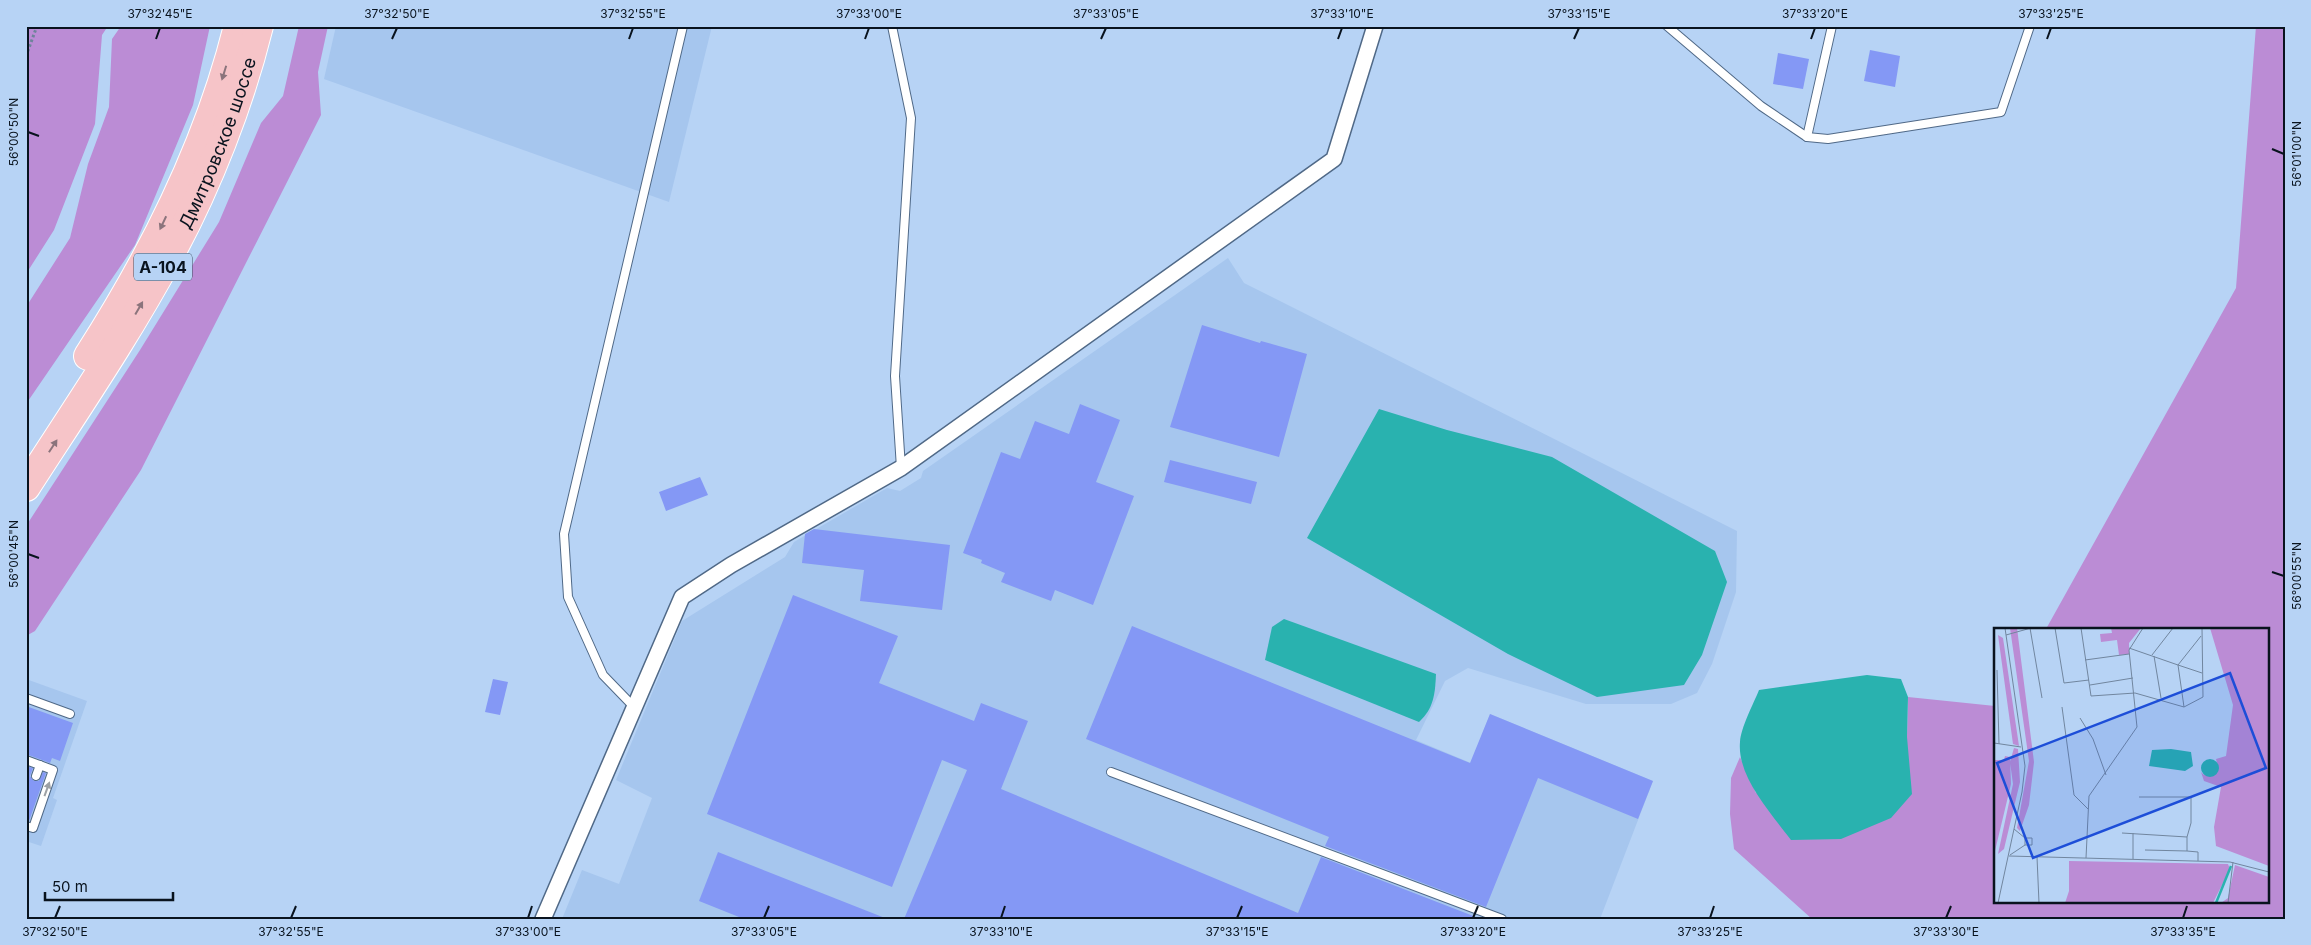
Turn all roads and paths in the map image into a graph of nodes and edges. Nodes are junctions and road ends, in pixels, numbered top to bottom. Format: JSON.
{"nodes":[{"id":1,"x":36,"y":26,"type":"edge"},
{"id":2,"x":238,"y":26,"type":"edge"},
{"id":3,"x":259,"y":26,"type":"edge"},
{"id":4,"x":683,"y":26,"type":"edge"},
{"id":5,"x":892,"y":26,"type":"edge"},
{"id":6,"x":1375,"y":26,"type":"edge"},
{"id":7,"x":1668,"y":26,"type":"edge"},
{"id":8,"x":1832,"y":26,"type":"edge"},
{"id":9,"x":2030,"y":26,"type":"edge"},
{"id":10,"x":26,"y":56,"type":"edge"},
{"id":11,"x":1807,"y":137,"type":"junction"},
{"id":12,"x":26,"y":452,"type":"edge"},
{"id":13,"x":901,"y":468,"type":"junction"},
{"id":14,"x":26,"y":487,"type":"edge"},
{"id":15,"x":26,"y":698,"type":"edge"},
{"id":16,"x":633,"y":706,"type":"junction"},
{"id":17,"x":70,"y":714,"type":"dead end"},
{"id":18,"x":26,"y":760,"type":"edge"},
{"id":19,"x":40,"y":765,"type":"junction"},
{"id":20,"x":1111,"y":772,"type":"dead end"},
{"id":21,"x":36,"y":776,"type":"dead end"},
{"id":22,"x":26,"y":826,"type":"edge"},
{"id":23,"x":543,"y":919,"type":"edge"},
{"id":24,"x":1502,"y":919,"type":"edge"}],
"edges":[{"from":1,"to":10,"type":"path"},
{"from":2,"to":12,"type":"highway","name":"Дмитровское шоссе","number":"А-104","one_way":true},
{"from":14,"to":3,"type":"highway","name":"Дмитровское шоссе","number":"А-104","one_way":true},
{"from":4,"to":16,"type":"lane"},
{"from":5,"to":13,"type":"lane"},
{"from":6,"to":13,"type":"street"},
{"from":7,"to":11,"type":"lane"},
{"from":8,"to":11,"type":"lane"},
{"from":9,"to":11,"type":"lane"},
{"from":13,"to":16,"type":"street"},
{"from":15,"to":17,"type":"lane"},
{"from":16,"to":23,"type":"street"},
{"from":18,"to":19,"type":"lane"},
{"from":19,"to":21,"type":"lane"},
{"from":22,"to":19,"type":"lane","one_way":true},
{"from":20,"to":24,"type":"lane"}]}
